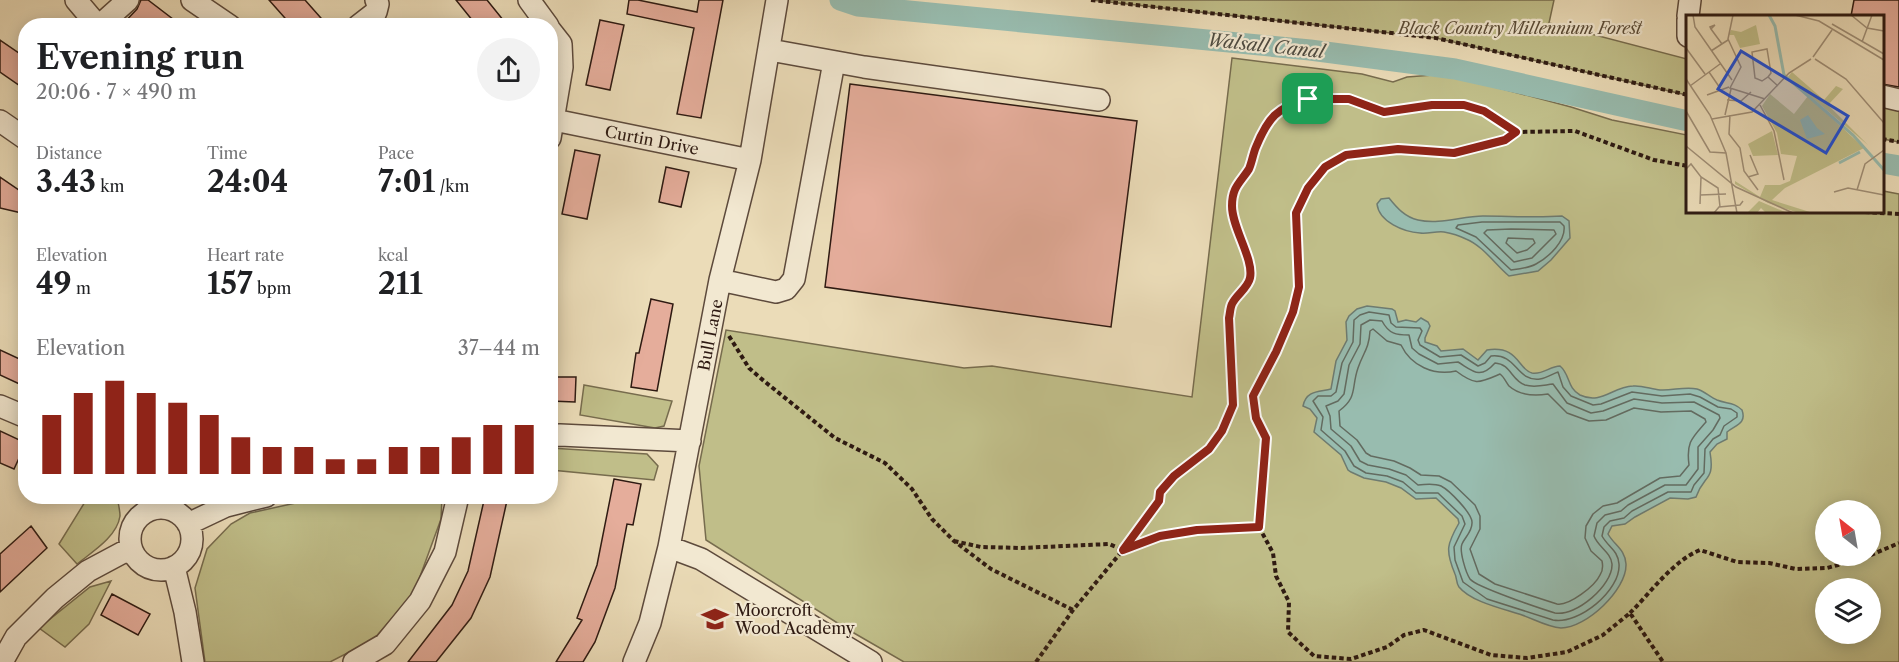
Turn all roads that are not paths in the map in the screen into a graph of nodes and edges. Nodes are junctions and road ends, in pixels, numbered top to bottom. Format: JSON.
{"nodes":[{"id":1,"x":76,"y":0,"type":"edge"},
{"id":2,"x":128,"y":0,"type":"edge"},
{"id":3,"x":192,"y":0,"type":"edge"},
{"id":4,"x":376,"y":0,"type":"edge"},
{"id":5,"x":530,"y":0,"type":"edge"},
{"id":6,"x":1690,"y":0,"type":"edge"},
{"id":7,"x":776,"y":3,"type":"edge"},
{"id":8,"x":1688,"y":15,"type":"edge"},
{"id":9,"x":91,"y":18,"type":"edge"},
{"id":10,"x":107,"y":18,"type":"edge"},
{"id":11,"x":218,"y":18,"type":"edge"},
{"id":12,"x":368,"y":18,"type":"edge"},
{"id":13,"x":542,"y":18,"type":"edge"},
{"id":14,"x":558,"y":40,"type":"edge"},
{"id":15,"x":770,"y":50,"type":"junction"},
{"id":16,"x":834,"y":62,"type":"junction"},
{"id":17,"x":558,"y":92,"type":"edge"},
{"id":18,"x":1884,"y":96,"type":"edge"},
{"id":19,"x":1099,"y":99,"type":"dead end"},
{"id":20,"x":1899,"y":100,"type":"edge"},
{"id":21,"x":0,"y":121,"type":"edge"},
{"id":22,"x":558,"y":130,"type":"edge"},
{"id":23,"x":18,"y":133,"type":"edge"},
{"id":24,"x":750,"y":160,"type":"junction"},
{"id":25,"x":720,"y":280,"type":"junction"},
{"id":26,"x":0,"y":406,"type":"edge"},
{"id":27,"x":18,"y":414,"type":"edge"},
{"id":28,"x":558,"y":435,"type":"edge"},
{"id":29,"x":690,"y":441,"type":"junction"},
{"id":30,"x":143,"y":504,"type":"edge"},
{"id":31,"x":234,"y":504,"type":"edge"},
{"id":32,"x":456,"y":504,"type":"edge"},
{"id":33,"x":188,"y":524,"type":"junction"},
{"id":34,"x":669,"y":547,"type":"junction"},
{"id":35,"x":131,"y":549,"type":"junction"},
{"id":36,"x":174,"y":567,"type":"junction"},
{"id":37,"x":8,"y":633,"type":"edge"},
{"id":38,"x":2,"y":662,"type":"edge"},
{"id":39,"x":194,"y":662,"type":"edge"},
{"id":40,"x":354,"y":662,"type":"edge"},
{"id":41,"x":633,"y":662,"type":"edge"},
{"id":42,"x":871,"y":662,"type":"edge"}],
"edges":[{"from":1,"to":9,"type":"street"},
{"from":2,"to":10,"type":"street"},
{"from":3,"to":11,"type":"street"},
{"from":4,"to":12,"type":"street"},
{"from":5,"to":13,"type":"street"},
{"from":6,"to":8,"type":"street"},
{"from":7,"to":15,"type":"street","name":"Bull Lane"},
{"from":14,"to":17,"type":"street","name":"Curtin Drive"},
{"from":15,"to":16,"type":"street"},
{"from":15,"to":24,"type":"street","name":"Bull Lane"},
{"from":16,"to":19,"type":"street"},
{"from":16,"to":25,"type":"street"},
{"from":18,"to":20,"type":"street"},
{"from":21,"to":23,"type":"street"},
{"from":22,"to":24,"type":"street","name":"Curtin Drive"},
{"from":24,"to":25,"type":"street","name":"Bull Lane"},
{"from":25,"to":29,"type":"street","name":"Bull Lane"},
{"from":26,"to":27,"type":"street"},
{"from":28,"to":29,"type":"street"},
{"from":29,"to":34,"type":"street","name":"Bull Lane"},
{"from":30,"to":33,"type":"street"},
{"from":30,"to":35,"type":"street"},
{"from":31,"to":33,"type":"street"},
{"from":32,"to":40,"type":"street"},
{"from":33,"to":36,"type":"street"},
{"from":34,"to":41,"type":"street","name":"Bull Lane"},
{"from":34,"to":42,"type":"street"},
{"from":35,"to":36,"type":"street"},
{"from":35,"to":37,"type":"street"},
{"from":36,"to":39,"type":"street"},
{"from":37,"to":38,"type":"street"}]}
